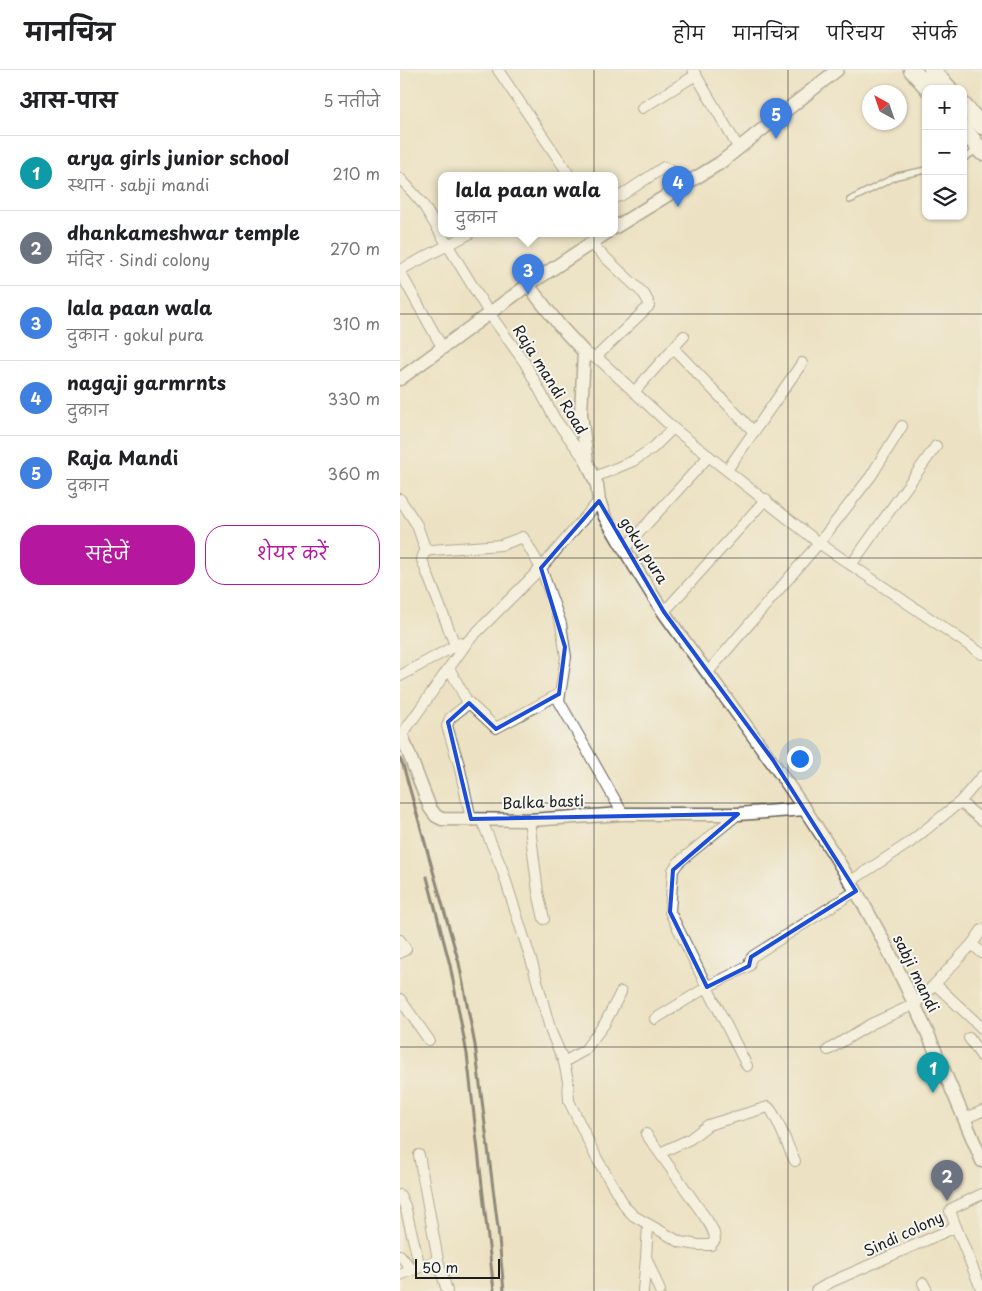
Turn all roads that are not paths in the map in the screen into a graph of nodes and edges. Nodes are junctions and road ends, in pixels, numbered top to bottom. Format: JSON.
{"nodes":[{"id":1,"x":498,"y":70,"type":"edge"},
{"id":2,"x":837,"y":70,"type":"edge"},
{"id":3,"x":912,"y":70,"type":"edge"},
{"id":4,"x":932,"y":70,"type":"edge"},
{"id":5,"x":694,"y":72,"type":"edge"},
{"id":6,"x":925,"y":85,"type":"edge"},
{"id":7,"x":945,"y":85,"type":"edge"},
{"id":8,"x":642,"y":108,"type":"dead end"},
{"id":9,"x":967,"y":109,"type":"edge"},
{"id":10,"x":982,"y":126,"type":"edge"},
{"id":11,"x":965,"y":130,"type":"edge"},
{"id":12,"x":738,"y":147,"type":"junction"},
{"id":13,"x":981,"y":150,"type":"edge"},
{"id":14,"x":967,"y":157,"type":"edge"},
{"id":15,"x":922,"y":171,"type":"edge"},
{"id":16,"x":567,"y":172,"type":"edge"},
{"id":17,"x":400,"y":178,"type":"edge"},
{"id":18,"x":683,"y":185,"type":"junction"},
{"id":19,"x":618,"y":196,"type":"edge"},
{"id":20,"x":850,"y":200,"type":"dead end"},
{"id":21,"x":618,"y":226,"type":"edge"},
{"id":22,"x":438,"y":229,"type":"edge"},
{"id":23,"x":443,"y":237,"type":"edge"},
{"id":24,"x":462,"y":237,"type":"edge"},
{"id":25,"x":600,"y":237,"type":"edge"},
{"id":26,"x":590,"y":243,"type":"junction"},
{"id":27,"x":447,"y":244,"type":"junction"},
{"id":28,"x":400,"y":271,"type":"edge"},
{"id":29,"x":528,"y":285,"type":"junction"},
{"id":30,"x":489,"y":313,"type":"junction"},
{"id":31,"x":684,"y":336,"type":"dead end"},
{"id":32,"x":442,"y":347,"type":"junction"},
{"id":33,"x":673,"y":348,"type":"junction"},
{"id":34,"x":590,"y":355,"type":"junction"},
{"id":35,"x":802,"y":363,"type":"dead end"},
{"id":36,"x":400,"y":379,"type":"edge"},
{"id":37,"x":634,"y":392,"type":"junction"},
{"id":38,"x":902,"y":426,"type":"dead end"},
{"id":39,"x":673,"y":428,"type":"junction"},
{"id":40,"x":754,"y":432,"type":"junction"},
{"id":41,"x":936,"y":446,"type":"dead end"},
{"id":42,"x":709,"y":456,"type":"junction"},
{"id":43,"x":587,"y":462,"type":"junction"},
{"id":44,"x":727,"y":470,"type":"junction"},
{"id":45,"x":595,"y":477,"type":"junction"},
{"id":46,"x":400,"y":499,"type":"edge"},
{"id":47,"x":766,"y":499,"type":"junction"},
{"id":48,"x":599,"y":501,"type":"junction"},
{"id":49,"x":819,"y":543,"type":"junction"},
{"id":50,"x":624,"y":549,"type":"junction"},
{"id":51,"x":426,"y":551,"type":"junction"},
{"id":52,"x":851,"y":565,"type":"junction"},
{"id":53,"x":541,"y":568,"type":"junction"},
{"id":54,"x":664,"y":612,"type":"junction"},
{"id":55,"x":468,"y":641,"type":"junction"},
{"id":56,"x":455,"y":645,"type":"junction"},
{"id":57,"x":982,"y":654,"type":"edge"},
{"id":58,"x":449,"y":668,"type":"junction"},
{"id":59,"x":708,"y":672,"type":"junction"},
{"id":60,"x":400,"y":676,"type":"edge"},
{"id":61,"x":559,"y":694,"type":"junction"},
{"id":62,"x":469,"y":703,"type":"junction"},
{"id":63,"x":401,"y":736,"type":"edge"},
{"id":64,"x":982,"y":776,"type":"edge"},
{"id":65,"x":960,"y":802,"type":"junction"},
{"id":66,"x":805,"y":809,"type":"junction"},
{"id":67,"x":623,"y":814,"type":"junction"},
{"id":68,"x":738,"y":814,"type":"junction"},
{"id":69,"x":476,"y":819,"type":"junction"},
{"id":70,"x":528,"y":820,"type":"junction"},
{"id":71,"x":982,"y":820,"type":"edge"},
{"id":72,"x":854,"y":886,"type":"junction"},
{"id":73,"x":544,"y":918,"type":"dead end"},
{"id":74,"x":982,"y":930,"type":"edge"},
{"id":75,"x":400,"y":940,"type":"edge"},
{"id":76,"x":972,"y":944,"type":"junction"},
{"id":77,"x":982,"y":953,"type":"edge"},
{"id":78,"x":400,"y":954,"type":"edge"},
{"id":79,"x":936,"y":984,"type":"junction"},
{"id":80,"x":707,"y":987,"type":"junction"},
{"id":81,"x":621,"y":992,"type":"dead end"},
{"id":82,"x":400,"y":1000,"type":"edge"},
{"id":83,"x":915,"y":1004,"type":"junction"},
{"id":84,"x":403,"y":1012,"type":"edge"},
{"id":85,"x":655,"y":1018,"type":"dead end"},
{"id":86,"x":982,"y":1028,"type":"edge"},
{"id":87,"x":969,"y":1038,"type":"dead end"},
{"id":88,"x":429,"y":1040,"type":"dead end"},
{"id":89,"x":828,"y":1050,"type":"dead end"},
{"id":90,"x":982,"y":1057,"type":"edge"},
{"id":91,"x":564,"y":1062,"type":"junction"},
{"id":92,"x":746,"y":1066,"type":"dead end"},
{"id":93,"x":982,"y":1111,"type":"edge"},
{"id":94,"x":964,"y":1119,"type":"junction"},
{"id":95,"x":646,"y":1134,"type":"dead end"},
{"id":96,"x":660,"y":1153,"type":"junction"},
{"id":97,"x":419,"y":1155,"type":"dead end"},
{"id":98,"x":795,"y":1160,"type":"dead end"},
{"id":99,"x":982,"y":1160,"type":"edge"},
{"id":100,"x":982,"y":1194,"type":"edge"},
{"id":101,"x":400,"y":1195,"type":"edge"},
{"id":102,"x":648,"y":1225,"type":"junction"},
{"id":103,"x":956,"y":1227,"type":"junction"},
{"id":104,"x":646,"y":1248,"type":"junction"},
{"id":105,"x":400,"y":1255,"type":"edge"},
{"id":106,"x":439,"y":1266,"type":"junction"},
{"id":107,"x":416,"y":1269,"type":"junction"},
{"id":108,"x":400,"y":1275,"type":"edge"},
{"id":109,"x":833,"y":1287,"type":"edge"},
{"id":110,"x":447,"y":1291,"type":"edge"},
{"id":111,"x":643,"y":1291,"type":"edge"},
{"id":112,"x":660,"y":1291,"type":"edge"},
{"id":113,"x":816,"y":1291,"type":"edge"},
{"id":114,"x":982,"y":1291,"type":"edge"}],
"edges":[{"from":1,"to":16,"type":"street"},
{"from":2,"to":12,"type":"street"},
{"from":3,"to":6,"type":"highway"},
{"from":4,"to":7,"type":"highway"},
{"from":5,"to":8,"type":"street"},
{"from":5,"to":12,"type":"street"},
{"from":9,"to":10,"type":"highway"},
{"from":11,"to":13,"type":"highway"},
{"from":12,"to":18,"type":"street"},
{"from":13,"to":14,"type":"lane"},
{"from":15,"to":20,"type":"lane"},
{"from":17,"to":22,"type":"street","name":"Raja mandi Road"},
{"from":18,"to":19,"type":"street"},
{"from":18,"to":21,"type":"street"},
{"from":23,"to":27,"type":"street","name":"Raja mandi Road"},
{"from":24,"to":27,"type":"street"},
{"from":25,"to":26,"type":"street"},
{"from":26,"to":29,"type":"street"},
{"from":26,"to":34,"type":"street"},
{"from":27,"to":28,"type":"street"},
{"from":27,"to":30,"type":"street","name":"Raja mandi Road"},
{"from":28,"to":32,"type":"street"},
{"from":29,"to":30,"type":"street"},
{"from":29,"to":34,"type":"street"},
{"from":30,"to":32,"type":"street"},
{"from":30,"to":43,"type":"street","name":"Raja mandi Road"},
{"from":31,"to":33,"type":"street"},
{"from":32,"to":36,"type":"street"},
{"from":33,"to":37,"type":"street"},
{"from":33,"to":40,"type":"street"},
{"from":34,"to":37,"type":"street"},
{"from":34,"to":43,"type":"street","name":"gokul pura"},
{"from":35,"to":40,"type":"street"},
{"from":37,"to":39,"type":"street"},
{"from":38,"to":49,"type":"street"},
{"from":39,"to":42,"type":"street"},
{"from":39,"to":45,"type":"street"},
{"from":40,"to":44,"type":"street"},
{"from":41,"to":52,"type":"street"},
{"from":42,"to":44,"type":"street"},
{"from":42,"to":50,"type":"street"},
{"from":43,"to":45,"type":"street","name":"gokul pura"},
{"from":44,"to":47,"type":"street"},
{"from":45,"to":48,"type":"street","name":"gokul pura"},
{"from":46,"to":51,"type":"street"},
{"from":47,"to":49,"type":"street"},
{"from":47,"to":54,"type":"street"},
{"from":48,"to":50,"type":"street","name":"gokul pura"},
{"from":48,"to":53,"type":"street"},
{"from":49,"to":52,"type":"street"},
{"from":49,"to":59,"type":"street"},
{"from":50,"to":54,"type":"street","name":"gokul pura"},
{"from":51,"to":53,"type":"street"},
{"from":51,"to":56,"type":"street"},
{"from":52,"to":57,"type":"street"},
{"from":53,"to":55,"type":"street"},
{"from":53,"to":61,"type":"street"},
{"from":54,"to":59,"type":"street","name":"gokul pura"},
{"from":55,"to":56,"type":"street"},
{"from":55,"to":58,"type":"street"},
{"from":56,"to":60,"type":"street"},
{"from":58,"to":62,"type":"street"},
{"from":58,"to":63,"type":"street"},
{"from":59,"to":66,"type":"street","name":"gokul pura"},
{"from":61,"to":62,"type":"street"},
{"from":61,"to":67,"type":"street"},
{"from":62,"to":69,"type":"street"},
{"from":63,"to":69,"type":"street","name":"Balka basti"},
{"from":64,"to":65,"type":"street"},
{"from":65,"to":71,"type":"street"},
{"from":65,"to":72,"type":"street"},
{"from":66,"to":68,"type":"street","name":"Balka basti"},
{"from":66,"to":72,"type":"street","name":"sabji mandi"},
{"from":67,"to":68,"type":"street","name":"Balka basti"},
{"from":67,"to":70,"type":"street","name":"Balka basti"},
{"from":68,"to":80,"type":"street"},
{"from":69,"to":70,"type":"street","name":"Balka basti"},
{"from":69,"to":91,"type":"street"},
{"from":70,"to":73,"type":"street"},
{"from":72,"to":80,"type":"street"},
{"from":72,"to":83,"type":"street","name":"sabji mandi"},
{"from":74,"to":76,"type":"street"},
{"from":75,"to":78,"type":"street"},
{"from":76,"to":77,"type":"street"},
{"from":76,"to":79,"type":"street"},
{"from":79,"to":83,"type":"street"},
{"from":79,"to":86,"type":"street"},
{"from":80,"to":85,"type":"street"},
{"from":80,"to":92,"type":"street"},
{"from":81,"to":91,"type":"street"},
{"from":82,"to":84,"type":"street"},
{"from":83,"to":89,"type":"street"},
{"from":83,"to":94,"type":"street","name":"sabji mandi"},
{"from":84,"to":88,"type":"street"},
{"from":87,"to":90,"type":"street"},
{"from":91,"to":102,"type":"street"},
{"from":93,"to":94,"type":"street"},
{"from":94,"to":99,"type":"street","name":"sabji mandi"},
{"from":95,"to":96,"type":"street"},
{"from":96,"to":98,"type":"street"},
{"from":96,"to":102,"type":"street"},
{"from":97,"to":106,"type":"street"},
{"from":100,"to":103,"type":"street","name":"Sindi colony"},
{"from":101,"to":107,"type":"street"},
{"from":102,"to":104,"type":"street"},
{"from":103,"to":109,"type":"street","name":"Sindi colony"},
{"from":103,"to":114,"type":"street"},
{"from":104,"to":111,"type":"street"},
{"from":104,"to":112,"type":"street"},
{"from":105,"to":107,"type":"street"},
{"from":106,"to":107,"type":"street"},
{"from":106,"to":110,"type":"street"},
{"from":107,"to":108,"type":"street"},
{"from":109,"to":113,"type":"street","name":"Sindi colony"}]}
